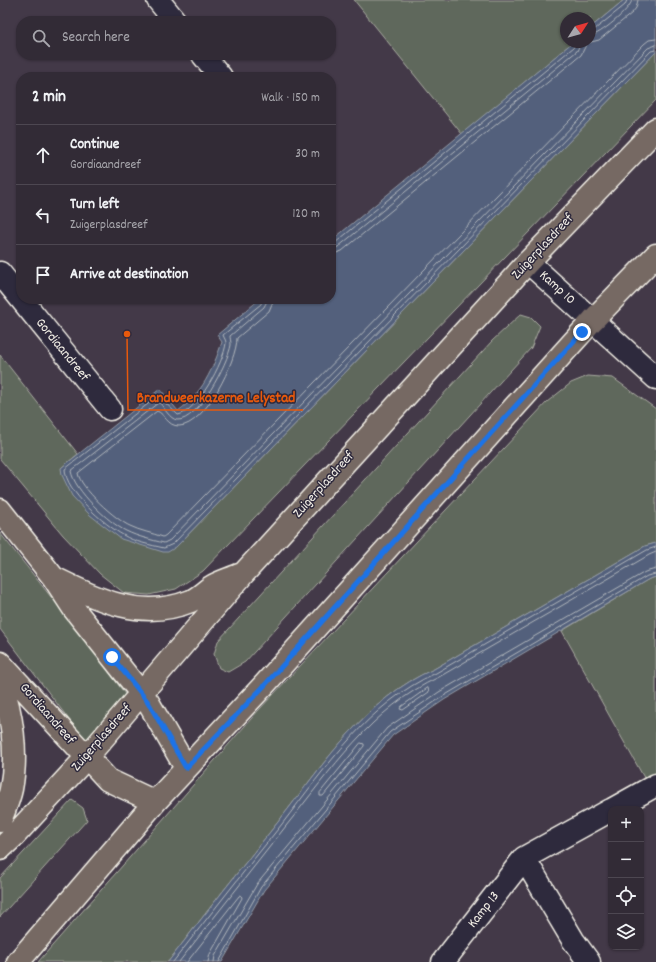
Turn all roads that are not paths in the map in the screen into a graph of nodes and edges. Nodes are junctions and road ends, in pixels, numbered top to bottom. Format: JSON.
{"nodes":[{"id":1,"x":158,"y":0,"type":"edge"},
{"id":2,"x":171,"y":16,"type":"edge"},
{"id":3,"x":207,"y":60,"type":"edge"},
{"id":4,"x":217,"y":72,"type":"edge"},
{"id":5,"x":656,"y":129,"type":"edge"},
{"id":6,"x":656,"y":255,"type":"edge"},
{"id":7,"x":528,"y":262,"type":"junction"},
{"id":8,"x":0,"y":273,"type":"edge"},
{"id":9,"x":7,"y":297,"type":"edge"},
{"id":10,"x":593,"y":320,"type":"junction"},
{"id":11,"x":656,"y":378,"type":"edge"},
{"id":12,"x":110,"y":409,"type":"dead end"},
{"id":13,"x":0,"y":510,"type":"edge"},
{"id":14,"x":244,"y":573,"type":"junction"},
{"id":15,"x":53,"y":577,"type":"junction"},
{"id":16,"x":0,"y":663,"type":"edge"},
{"id":17,"x":0,"y":679,"type":"edge"},
{"id":18,"x":140,"y":693,"type":"junction"},
{"id":19,"x":86,"y":758,"type":"junction"},
{"id":20,"x":186,"y":768,"type":"junction"},
{"id":21,"x":656,"y":785,"type":"edge"},
{"id":22,"x":155,"y":802,"type":"junction"},
{"id":23,"x":619,"y":806,"type":"edge"},
{"id":24,"x":608,"y":812,"type":"edge"},
{"id":25,"x":0,"y":821,"type":"edge"},
{"id":26,"x":0,"y":848,"type":"edge"},
{"id":27,"x":524,"y":858,"type":"junction"},
{"id":28,"x":18,"y":962,"type":"edge"},
{"id":29,"x":443,"y":962,"type":"edge"},
{"id":30,"x":589,"y":962,"type":"edge"}],
"edges":[{"from":1,"to":2,"type":"street"},
{"from":3,"to":4,"type":"street"},
{"from":5,"to":7,"type":"main road","name":"Zuigerplasdreef"},
{"from":6,"to":10,"type":"main road"},
{"from":7,"to":10,"type":"street","name":"Kamp 10"},
{"from":7,"to":14,"type":"main road","name":"Zuigerplasdreef"},
{"from":8,"to":9,"type":"street","name":"Gordiaandreef"},
{"from":9,"to":12,"type":"street","name":"Gordiaandreef"},
{"from":10,"to":11,"type":"street","name":"Kamp 10"},
{"from":10,"to":20,"type":"main road"},
{"from":13,"to":15,"type":"main road"},
{"from":14,"to":15,"type":"main road"},
{"from":14,"to":18,"type":"main road","name":"Zuigerplasdreef"},
{"from":15,"to":18,"type":"main road"},
{"from":16,"to":19,"type":"main road","name":"Gordiaandreef"},
{"from":17,"to":25,"type":"main road","name":"Gordiaandreef"},
{"from":18,"to":19,"type":"main road","name":"Zuigerplasdreef"},
{"from":18,"to":20,"type":"main road"},
{"from":19,"to":22,"type":"main road","name":"Gordiaandreef"},
{"from":19,"to":26,"type":"main road","name":"Zuigerplasdreef"},
{"from":20,"to":22,"type":"main road"},
{"from":21,"to":23,"type":"street","name":"Kamp 13"},
{"from":22,"to":28,"type":"main road"},
{"from":24,"to":27,"type":"street","name":"Kamp 13"},
{"from":27,"to":29,"type":"street","name":"Kamp 13"},
{"from":27,"to":30,"type":"street"}]}
